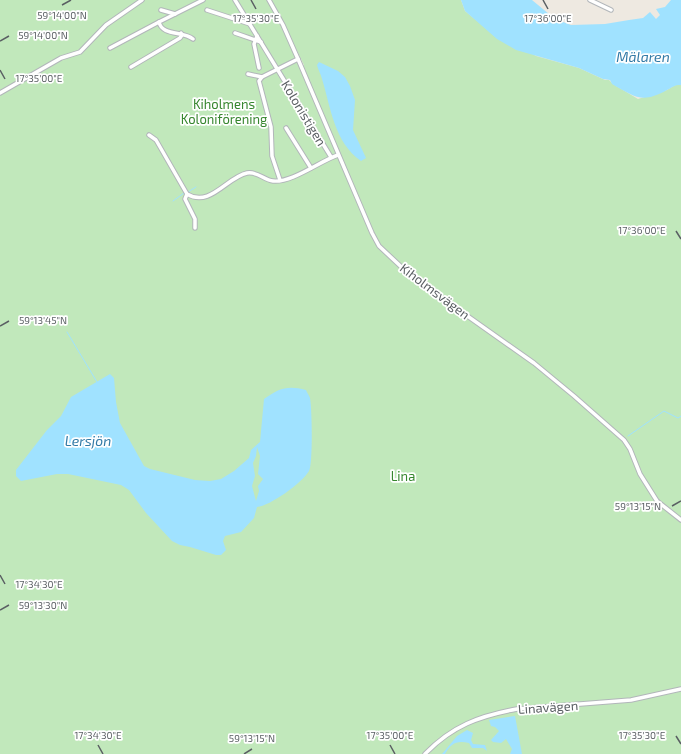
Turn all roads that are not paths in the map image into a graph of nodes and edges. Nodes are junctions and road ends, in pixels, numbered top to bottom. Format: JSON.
{"nodes":[{"id":1,"x":142,"y":0,"type":"edge"},
{"id":2,"x":203,"y":0,"type":"edge"},
{"id":3,"x":236,"y":0,"type":"edge"},
{"id":4,"x":269,"y":0,"type":"edge"},
{"id":5,"x":590,"y":0,"type":"edge"},
{"id":6,"x":161,"y":10,"type":"dead end"},
{"id":7,"x":207,"y":10,"type":"dead end"},
{"id":8,"x":611,"y":10,"type":"dead end"},
{"id":9,"x":175,"y":14,"type":"junction"},
{"id":10,"x":159,"y":22,"type":"junction"},
{"id":11,"x":250,"y":24,"type":"junction"},
{"id":12,"x":180,"y":33,"type":"junction"},
{"id":13,"x":235,"y":34,"type":"dead end"},
{"id":14,"x":257,"y":36,"type":"junction"},
{"id":15,"x":193,"y":39,"type":"dead end"},
{"id":16,"x":255,"y":40,"type":"junction"},
{"id":17,"x":261,"y":42,"type":"junction"},
{"id":18,"x":110,"y":48,"type":"dead end"},
{"id":19,"x":298,"y":59,"type":"junction"},
{"id":20,"x":131,"y":67,"type":"dead end"},
{"id":21,"x":259,"y":68,"type":"dead end"},
{"id":22,"x":277,"y":68,"type":"junction"},
{"id":23,"x":248,"y":74,"type":"dead end"},
{"id":24,"x":262,"y":77,"type":"junction"},
{"id":25,"x":0,"y":93,"type":"edge"},
{"id":26,"x":286,"y":128,"type":"dead end"},
{"id":27,"x":149,"y":135,"type":"dead end"},
{"id":28,"x":338,"y":155,"type":"junction"},
{"id":29,"x":331,"y":157,"type":"junction"},
{"id":30,"x":311,"y":168,"type":"junction"},
{"id":31,"x":280,"y":180,"type":"junction"},
{"id":32,"x":187,"y":194,"type":"junction"},
{"id":33,"x":195,"y":228,"type":"dead end"},
{"id":34,"x":681,"y":520,"type":"edge"},
{"id":35,"x":681,"y":689,"type":"edge"},
{"id":36,"x":425,"y":754,"type":"edge"}],
"edges":[{"from":1,"to":25,"type":"street"},
{"from":2,"to":9,"type":"street"},
{"from":3,"to":11,"type":"street","name":"Kolonistigen"},
{"from":4,"to":19,"type":"street","name":"Kiholmsvägen"},
{"from":5,"to":8,"type":"street"},
{"from":6,"to":9,"type":"street"},
{"from":7,"to":11,"type":"street"},
{"from":9,"to":10,"type":"street"},
{"from":10,"to":12,"type":"street"},
{"from":10,"to":18,"type":"street"},
{"from":11,"to":14,"type":"street","name":"Kolonistigen"},
{"from":12,"to":15,"type":"street"},
{"from":12,"to":20,"type":"street"},
{"from":13,"to":16,"type":"street"},
{"from":14,"to":16,"type":"street"},
{"from":14,"to":17,"type":"street","name":"Kolonistigen"},
{"from":16,"to":17,"type":"street"},
{"from":16,"to":21,"type":"street"},
{"from":17,"to":22,"type":"street","name":"Kolonistigen"},
{"from":19,"to":22,"type":"street"},
{"from":19,"to":28,"type":"street","name":"Kiholmsvägen"},
{"from":22,"to":24,"type":"street"},
{"from":22,"to":29,"type":"street","name":"Kolonistigen"},
{"from":23,"to":24,"type":"street"},
{"from":24,"to":31,"type":"street"},
{"from":26,"to":30,"type":"street"},
{"from":27,"to":32,"type":"street"},
{"from":28,"to":29,"type":"street"},
{"from":28,"to":34,"type":"street","name":"Kiholmsvägen"},
{"from":29,"to":30,"type":"street"},
{"from":30,"to":31,"type":"street"},
{"from":31,"to":32,"type":"street"},
{"from":32,"to":33,"type":"street"},
{"from":35,"to":36,"type":"street","name":"Linavägen"}]}
